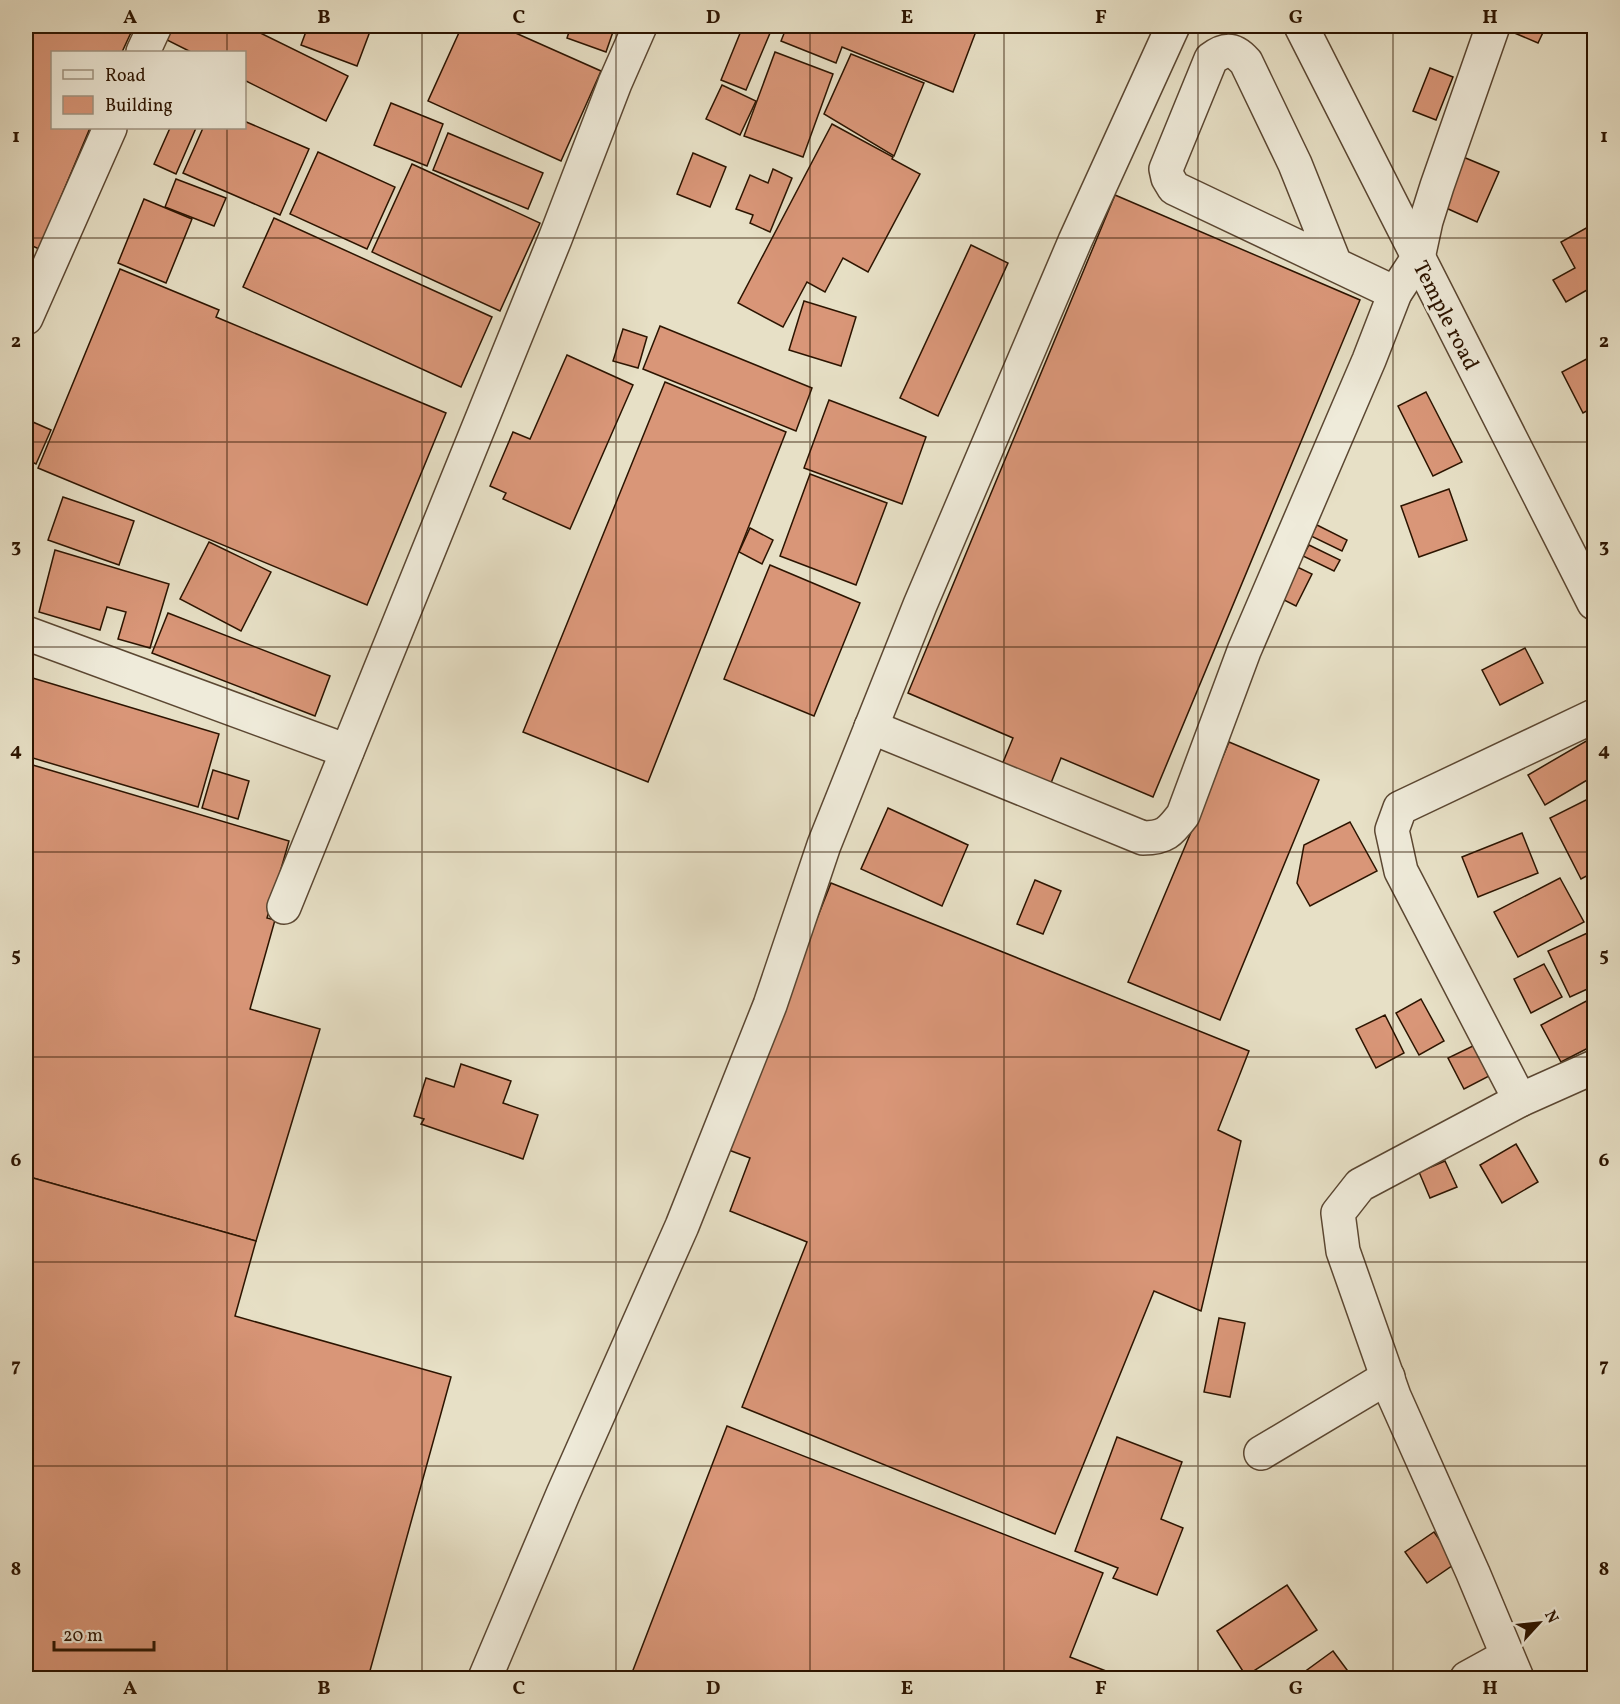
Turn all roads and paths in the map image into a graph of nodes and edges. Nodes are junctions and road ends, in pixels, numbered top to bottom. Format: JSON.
{"nodes":[{"id":1,"x":155,"y":26,"type":"edge"},
{"id":2,"x":640,"y":26,"type":"edge"},
{"id":3,"x":1173,"y":26,"type":"edge"},
{"id":4,"x":1301,"y":26,"type":"edge"},
{"id":5,"x":1493,"y":26,"type":"edge"},
{"id":6,"x":143,"y":51,"type":"edge"},
{"id":7,"x":110,"y":129,"type":"edge"},
{"id":8,"x":1418,"y":258,"type":"junction"},
{"id":9,"x":1335,"y":264,"type":"junction"},
{"id":10,"x":1395,"y":292,"type":"junction"},
{"id":11,"x":26,"y":318,"type":"edge"},
{"id":12,"x":1594,"y":603,"type":"edge"},
{"id":13,"x":26,"y":633,"type":"edge"},
{"id":14,"x":1594,"y":716,"type":"edge"},
{"id":15,"x":871,"y":727,"type":"junction"},
{"id":16,"x":347,"y":751,"type":"junction"},
{"id":17,"x":284,"y":907,"type":"dead end"},
{"id":18,"x":1594,"y":1066,"type":"edge"},
{"id":19,"x":1520,"y":1100,"type":"junction"},
{"id":20,"x":1388,"y":1377,"type":"junction"},
{"id":21,"x":1262,"y":1453,"type":"dead end"},
{"id":22,"x":1512,"y":1667,"type":"edge"},
{"id":23,"x":485,"y":1678,"type":"edge"},
{"id":24,"x":1467,"y":1678,"type":"edge"}],
"edges":[{"from":1,"to":6,"type":"street"},
{"from":2,"to":16,"type":"street"},
{"from":3,"to":15,"type":"street"},
{"from":4,"to":8,"type":"street","name":"Temple road"},
{"from":5,"to":8,"type":"street"},
{"from":7,"to":11,"type":"street"},
{"from":8,"to":10,"type":"street"},
{"from":8,"to":12,"type":"street","name":"Temple road"},
{"from":9,"to":9,"type":"street"},
{"from":9,"to":10,"type":"street"},
{"from":10,"to":15,"type":"street"},
{"from":13,"to":16,"type":"street"},
{"from":14,"to":19,"type":"street"},
{"from":15,"to":23,"type":"street"},
{"from":16,"to":17,"type":"street"},
{"from":18,"to":19,"type":"street"},
{"from":19,"to":20,"type":"street"},
{"from":20,"to":21,"type":"street"},
{"from":20,"to":22,"type":"street"},
{"from":22,"to":24,"type":"street"}]}
